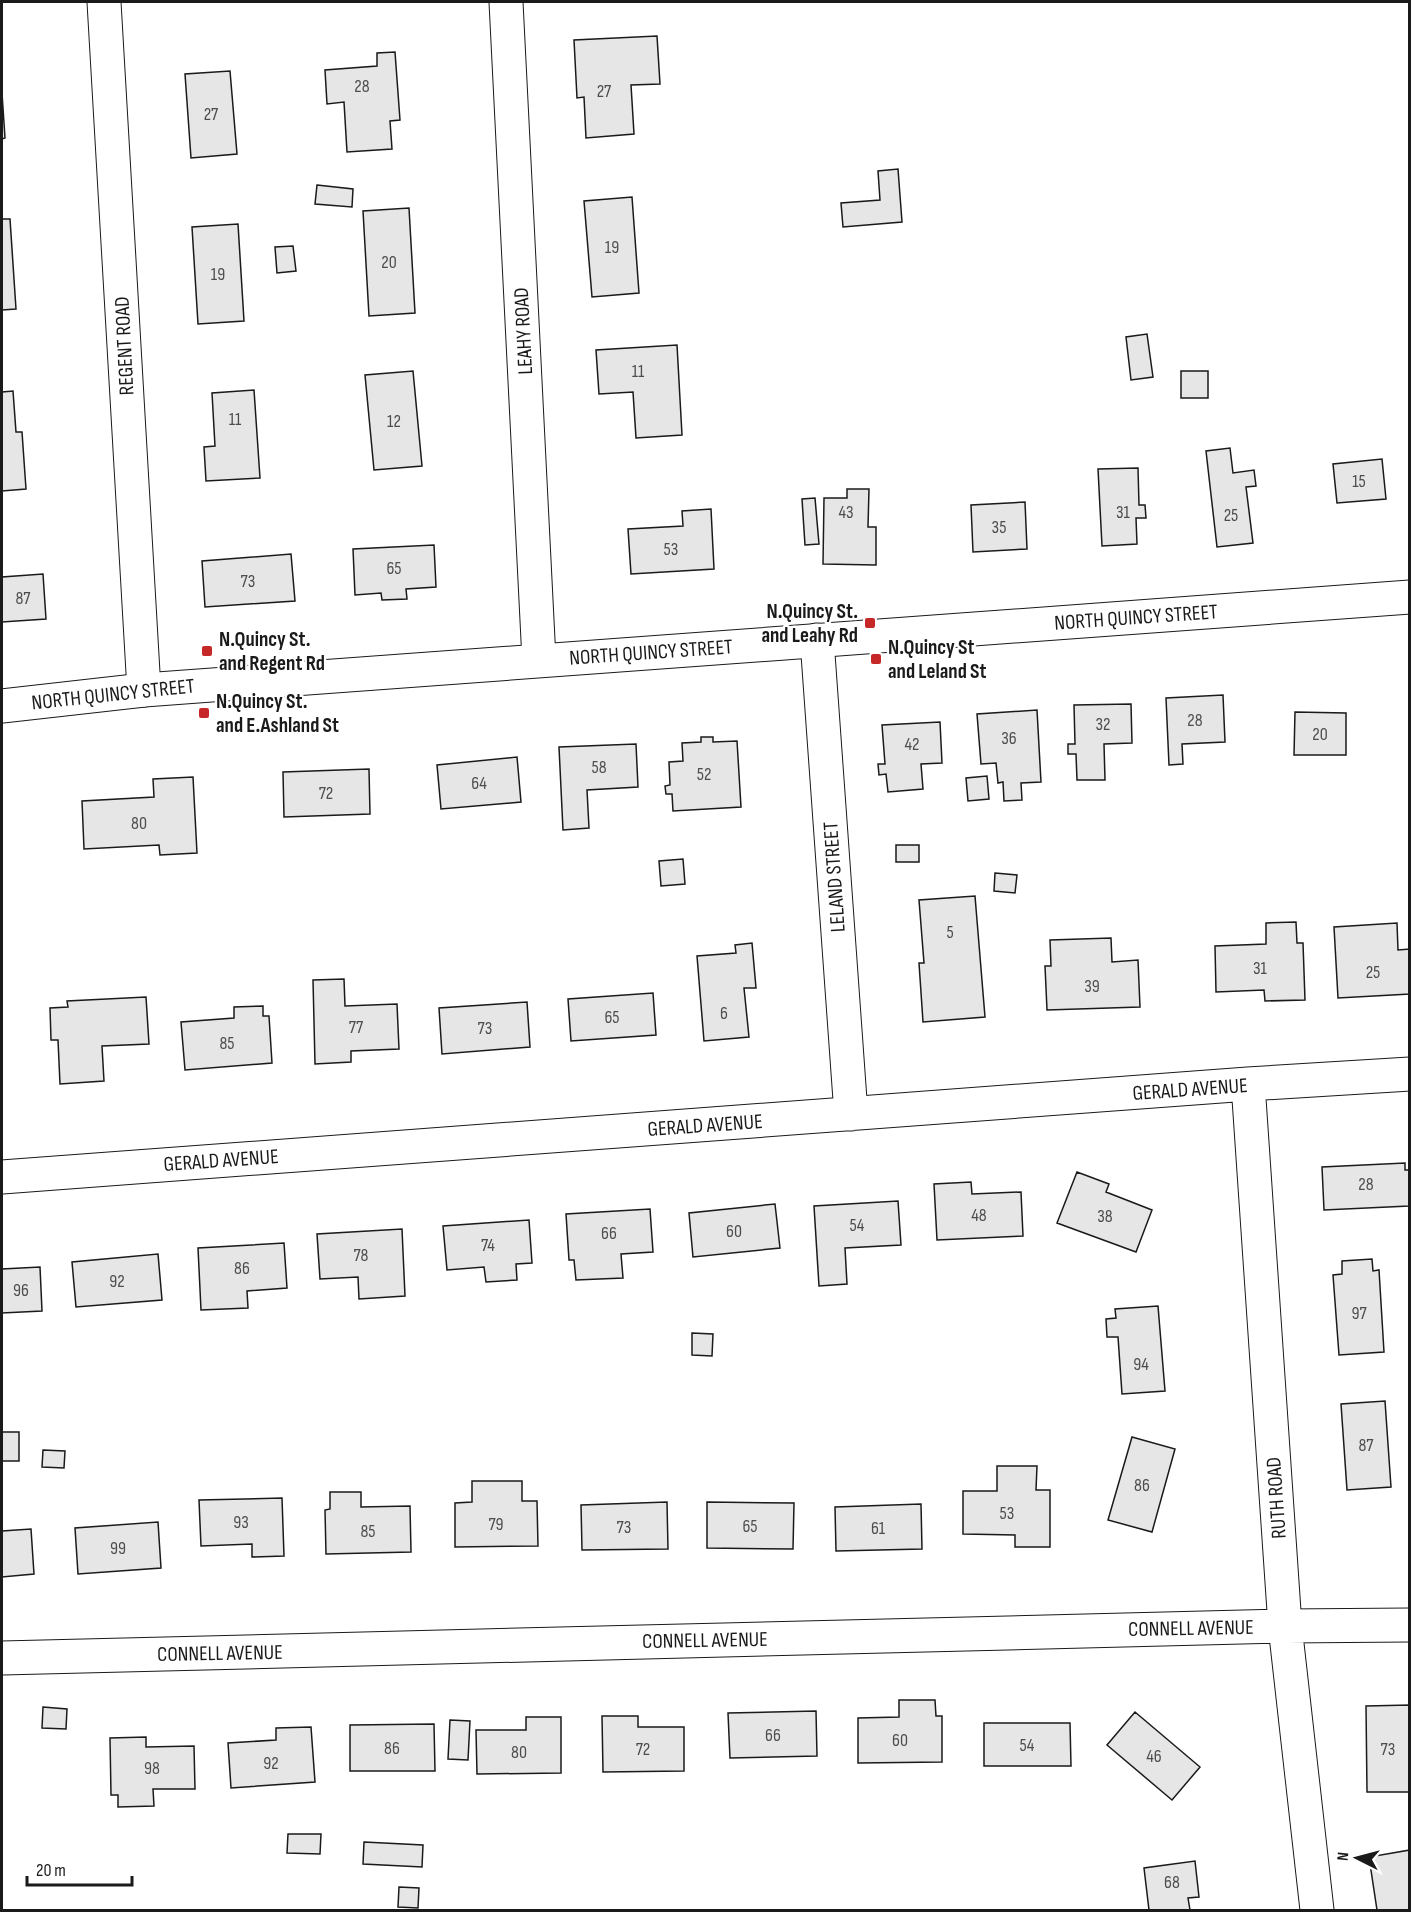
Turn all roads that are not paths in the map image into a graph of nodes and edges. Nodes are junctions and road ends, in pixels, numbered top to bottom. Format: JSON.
{"nodes":[{"id":1,"x":105,"y":2,"type":"edge"},
{"id":2,"x":506,"y":2,"type":"edge"},
{"id":3,"x":1410,"y":597,"type":"edge"},
{"id":4,"x":817,"y":640,"type":"junction"},
{"id":5,"x":539,"y":660,"type":"junction"},
{"id":6,"x":144,"y":690,"type":"junction"},
{"id":7,"x":2,"y":706,"type":"edge"},
{"id":8,"x":1410,"y":1074,"type":"edge"},
{"id":9,"x":1248,"y":1084,"type":"junction"},
{"id":10,"x":851,"y":1114,"type":"junction"},
{"id":11,"x":2,"y":1177,"type":"edge"},
{"id":12,"x":1410,"y":1625,"type":"edge"},
{"id":13,"x":1285,"y":1626,"type":"junction"},
{"id":14,"x":2,"y":1658,"type":"edge"},
{"id":15,"x":1317,"y":1911,"type":"edge"}],
"edges":[{"from":1,"to":6,"type":"street","name":"REGENT ROAD"},
{"from":2,"to":5,"type":"street","name":"LEAHY ROAD"},
{"from":3,"to":4,"type":"street","name":"NORTH QUINCY STREET"},
{"from":4,"to":5,"type":"street","name":"NORTH QUINCY STREET"},
{"from":4,"to":10,"type":"street","name":"LELAND STREET"},
{"from":5,"to":6,"type":"street","name":"NORTH QUINCY STREET"},
{"from":6,"to":7,"type":"street","name":"NORTH QUINCY STREET"},
{"from":8,"to":9,"type":"street","name":"GERALD AVENUE"},
{"from":9,"to":10,"type":"street","name":"GERALD AVENUE"},
{"from":9,"to":13,"type":"street","name":"RUTH ROAD"},
{"from":10,"to":11,"type":"street","name":"GERALD AVENUE"},
{"from":12,"to":13,"type":"street","name":"CONNELL AVENUE"},
{"from":13,"to":14,"type":"street","name":"CONNELL AVENUE"},
{"from":13,"to":15,"type":"street","name":"RUTH ROAD"}]}
